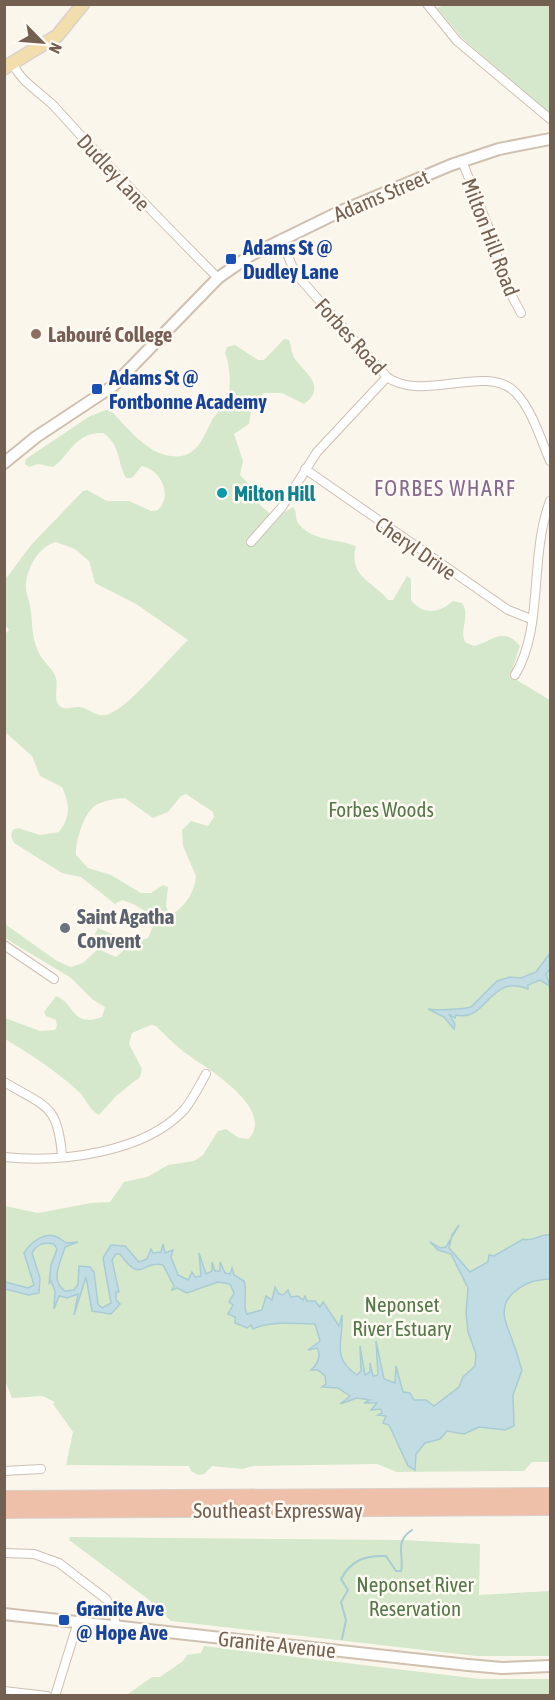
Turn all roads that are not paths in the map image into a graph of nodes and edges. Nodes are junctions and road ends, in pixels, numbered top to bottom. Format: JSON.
{"nodes":[{"id":1,"x":83,"y":4,"type":"edge"},
{"id":2,"x":427,"y":4,"type":"edge"},
{"id":3,"x":9,"y":66,"type":"edge"},
{"id":4,"x":550,"y":119,"type":"edge"},
{"id":5,"x":550,"y":139,"type":"edge"},
{"id":6,"x":462,"y":161,"type":"junction"},
{"id":7,"x":281,"y":239,"type":"junction"},
{"id":8,"x":218,"y":278,"type":"junction"},
{"id":9,"x":521,"y":313,"type":"dead end"},
{"id":10,"x":387,"y":377,"type":"junction"},
{"id":11,"x":550,"y":461,"type":"edge"},
{"id":12,"x":4,"y":463,"type":"edge"},
{"id":13,"x":305,"y":469,"type":"junction"},
{"id":14,"x":550,"y":501,"type":"edge"},
{"id":15,"x":251,"y":542,"type":"dead end"},
{"id":16,"x":531,"y":619,"type":"junction"},
{"id":17,"x":515,"y":675,"type":"dead end"},
{"id":18,"x":4,"y":945,"type":"edge"},
{"id":19,"x":54,"y":979,"type":"dead end"},
{"id":20,"x":206,"y":1074,"type":"dead end"},
{"id":21,"x":4,"y":1082,"type":"edge"},
{"id":22,"x":62,"y":1156,"type":"junction"},
{"id":23,"x":4,"y":1157,"type":"edge"},
{"id":24,"x":41,"y":1469,"type":"dead end"},
{"id":25,"x":4,"y":1471,"type":"edge"},
{"id":26,"x":550,"y":1489,"type":"edge"},
{"id":27,"x":4,"y":1491,"type":"edge"},
{"id":28,"x":550,"y":1495,"type":"edge"},
{"id":29,"x":4,"y":1498,"type":"edge"},
{"id":30,"x":550,"y":1502,"type":"edge"},
{"id":31,"x":4,"y":1506,"type":"edge"},
{"id":32,"x":550,"y":1508,"type":"edge"},
{"id":33,"x":4,"y":1511,"type":"edge"},
{"id":34,"x":4,"y":1553,"type":"edge"},
{"id":35,"x":4,"y":1614,"type":"edge"},
{"id":36,"x":78,"y":1622,"type":"junction"},
{"id":37,"x":116,"y":1626,"type":"junction"},
{"id":38,"x":550,"y":1666,"type":"edge"},
{"id":39,"x":4,"y":1691,"type":"edge"},
{"id":40,"x":47,"y":1695,"type":"edge"},
{"id":41,"x":55,"y":1695,"type":"edge"}],
"edges":[{"from":1,"to":3,"type":"main road"},
{"from":2,"to":4,"type":"street"},
{"from":3,"to":8,"type":"street","name":"Dudley Lane"},
{"from":5,"to":6,"type":"main road","name":"Adams Street"},
{"from":6,"to":7,"type":"main road","name":"Adams Street"},
{"from":6,"to":9,"type":"street","name":"Milton Hill Road"},
{"from":7,"to":8,"type":"main road","name":"Adams Street"},
{"from":7,"to":10,"type":"street","name":"Forbes Road"},
{"from":8,"to":12,"type":"main road","name":"Adams Street"},
{"from":10,"to":11,"type":"street","name":"Forbes Road"},
{"from":10,"to":13,"type":"street"},
{"from":13,"to":15,"type":"street"},
{"from":13,"to":16,"type":"street","name":"Cheryl Drive"},
{"from":14,"to":16,"type":"street"},
{"from":16,"to":17,"type":"street"},
{"from":18,"to":19,"type":"street"},
{"from":20,"to":22,"type":"street"},
{"from":21,"to":22,"type":"street"},
{"from":22,"to":23,"type":"street"},
{"from":24,"to":25,"type":"street"},
{"from":26,"to":27,"type":"highway","name":"Southeast Expressway"},
{"from":28,"to":29,"type":"highway"},
{"from":30,"to":31,"type":"highway"},
{"from":32,"to":33,"type":"highway","name":"Southeast Expressway"},
{"from":34,"to":37,"type":"street"},
{"from":35,"to":36,"type":"main road","name":"Granite Avenue"},
{"from":36,"to":37,"type":"main road","name":"Granite Avenue"},
{"from":36,"to":41,"type":"street"},
{"from":37,"to":38,"type":"main road","name":"Granite Avenue"},
{"from":39,"to":40,"type":"street"}]}
